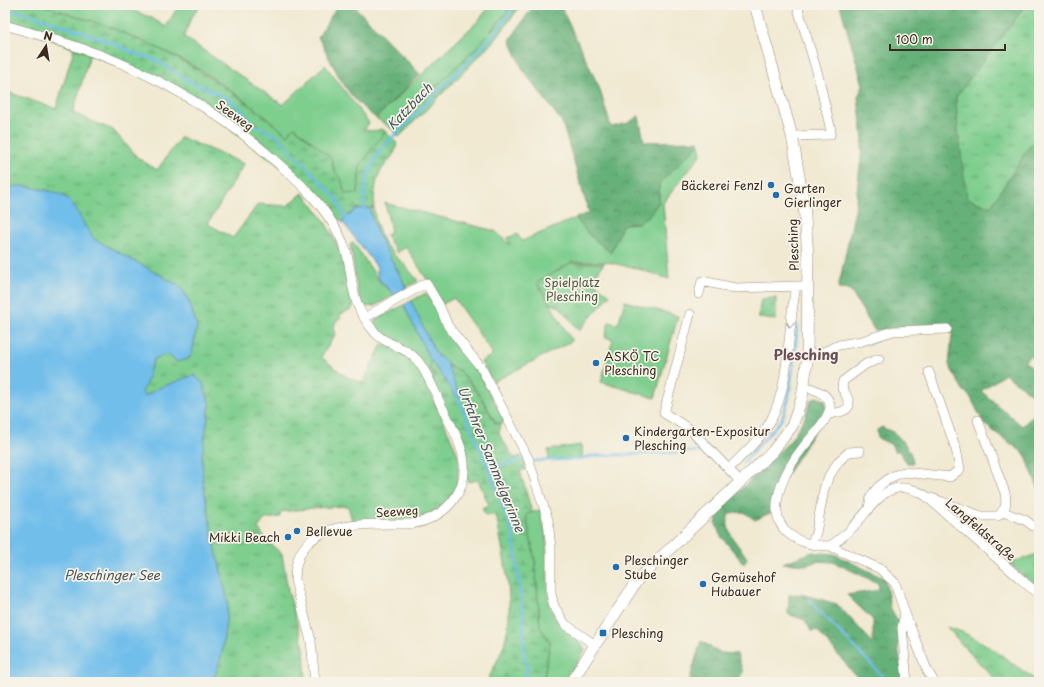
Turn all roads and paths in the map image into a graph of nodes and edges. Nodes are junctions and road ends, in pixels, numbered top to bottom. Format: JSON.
{"nodes":[{"id":1,"x":756,"y":5,"type":"edge"},
{"id":2,"x":797,"y":5,"type":"edge"},
{"id":3,"x":5,"y":25,"type":"edge"},
{"id":4,"x":792,"y":136,"type":"junction"},
{"id":5,"x":807,"y":286,"type":"junction"},
{"id":6,"x":796,"y":287,"type":"junction"},
{"id":7,"x":699,"y":294,"type":"dead end"},
{"id":8,"x":690,"y":314,"type":"dead end"},
{"id":9,"x":366,"y":316,"type":"junction"},
{"id":10,"x":947,"y":329,"type":"dead end"},
{"id":11,"x":806,"y":354,"type":"junction"},
{"id":12,"x":879,"y":359,"type":"dead end"},
{"id":13,"x":930,"y":372,"type":"dead end"},
{"id":14,"x":805,"y":386,"type":"junction"},
{"id":15,"x":829,"y":414,"type":"junction"},
{"id":16,"x":978,"y":420,"type":"dead end"},
{"id":17,"x":860,"y":451,"type":"dead end"},
{"id":18,"x":729,"y":469,"type":"junction"},
{"id":19,"x":740,"y":481,"type":"junction"},
{"id":20,"x":926,"y":496,"type":"junction"},
{"id":21,"x":869,"y":508,"type":"junction"},
{"id":22,"x":1003,"y":512,"type":"junction"},
{"id":23,"x":1033,"y":526,"type":"dead end"},
{"id":24,"x":810,"y":544,"type":"junction"},
{"id":25,"x":830,"y":546,"type":"junction"},
{"id":26,"x":1039,"y":595,"type":"edge"},
{"id":27,"x":905,"y":613,"type":"junction"},
{"id":28,"x":595,"y":645,"type":"junction"},
{"id":29,"x":315,"y":682,"type":"edge"},
{"id":30,"x":572,"y":682,"type":"edge"},
{"id":31,"x":907,"y":682,"type":"edge"},
{"id":32,"x":934,"y":682,"type":"edge"}],
"edges":[{"from":1,"to":4,"type":"main road","name":"Plesching"},
{"from":2,"to":4,"type":"street"},
{"from":3,"to":9,"type":"street","name":"Seeweg"},
{"from":4,"to":5,"type":"main road","name":"Plesching"},
{"from":5,"to":6,"type":"street"},
{"from":5,"to":11,"type":"main road","name":"Plesching"},
{"from":6,"to":7,"type":"street"},
{"from":6,"to":18,"type":"street","one_way":true},
{"from":8,"to":18,"type":"street"},
{"from":9,"to":28,"type":"street"},
{"from":9,"to":29,"type":"street","name":"Seeweg"},
{"from":10,"to":11,"type":"street"},
{"from":11,"to":14,"type":"main road","name":"Plesching"},
{"from":12,"to":15,"type":"street"},
{"from":13,"to":21,"type":"street","name":"Langfeldstraße"},
{"from":14,"to":15,"type":"street"},
{"from":14,"to":19,"type":"main road","name":"Plesching"},
{"from":15,"to":24,"type":"street"},
{"from":16,"to":22,"type":"street"},
{"from":17,"to":24,"type":"street"},
{"from":18,"to":19,"type":"street"},
{"from":19,"to":28,"type":"main road","name":"Plesching"},
{"from":20,"to":21,"type":"street","name":"Langfeldstraße"},
{"from":20,"to":22,"type":"street","name":"Langfeldstraße"},
{"from":20,"to":26,"type":"street","name":"Langfeldstraße"},
{"from":21,"to":25,"type":"street","name":"Langfeldstraße"},
{"from":22,"to":23,"type":"street"},
{"from":24,"to":25,"type":"street"},
{"from":25,"to":27,"type":"street"},
{"from":27,"to":31,"type":"street"},
{"from":27,"to":32,"type":"street"},
{"from":28,"to":30,"type":"main road","name":"Plesching"}]}
